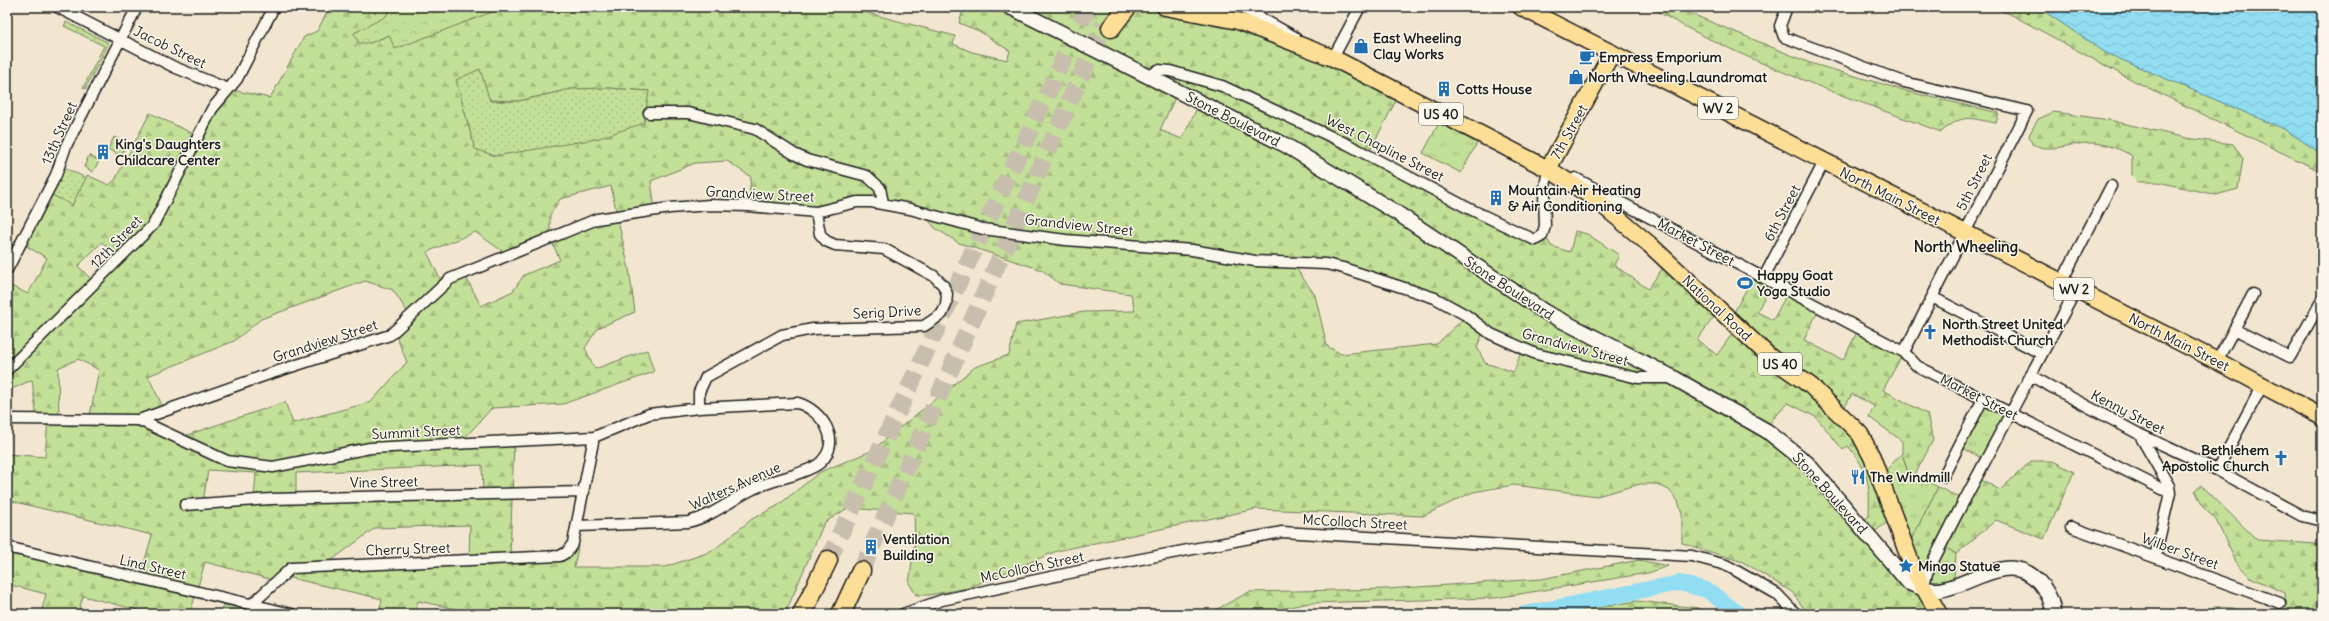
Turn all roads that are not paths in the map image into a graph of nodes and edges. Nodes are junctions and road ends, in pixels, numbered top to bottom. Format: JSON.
{"nodes":[{"id":1,"x":57,"y":7,"type":"edge"},
{"id":2,"x":137,"y":7,"type":"edge"},
{"id":3,"x":274,"y":7,"type":"edge"},
{"id":4,"x":1010,"y":7,"type":"edge"},
{"id":5,"x":1111,"y":7,"type":"edge"},
{"id":6,"x":1127,"y":7,"type":"edge"},
{"id":7,"x":1165,"y":7,"type":"edge"},
{"id":8,"x":1241,"y":7,"type":"edge"},
{"id":9,"x":1360,"y":7,"type":"edge"},
{"id":10,"x":1521,"y":7,"type":"edge"},
{"id":11,"x":1787,"y":7,"type":"edge"},
{"id":12,"x":121,"y":39,"type":"junction"},
{"id":13,"x":1612,"y":53,"type":"junction"},
{"id":14,"x":1329,"y":56,"type":"junction"},
{"id":15,"x":1149,"y":77,"type":"junction"},
{"id":16,"x":228,"y":89,"type":"junction"},
{"id":17,"x":649,"y":113,"type":"dead end"},
{"id":18,"x":1824,"y":162,"type":"junction"},
{"id":19,"x":1548,"y":169,"type":"junction"},
{"id":20,"x":2111,"y":186,"type":"dead end"},
{"id":21,"x":883,"y":203,"type":"junction"},
{"id":22,"x":816,"y":212,"type":"junction"},
{"id":23,"x":1964,"y":234,"type":"junction"},
{"id":24,"x":7,"y":270,"type":"edge"},
{"id":25,"x":1764,"y":277,"type":"junction"},
{"id":26,"x":2061,"y":283,"type":"junction"},
{"id":27,"x":2076,"y":290,"type":"junction"},
{"id":28,"x":2253,"y":294,"type":"dead end"},
{"id":29,"x":1932,"y":298,"type":"junction"},
{"id":30,"x":2322,"y":302,"type":"edge"},
{"id":31,"x":2234,"y":329,"type":"junction"},
{"id":32,"x":1904,"y":352,"type":"junction"},
{"id":33,"x":2042,"y":354,"type":"junction"},
{"id":34,"x":2217,"y":361,"type":"junction"},
{"id":35,"x":7,"y":370,"type":"edge"},
{"id":36,"x":2030,"y":376,"type":"junction"},
{"id":37,"x":1674,"y":378,"type":"junction"},
{"id":38,"x":2262,"y":386,"type":"junction"},
{"id":39,"x":1983,"y":399,"type":"junction"},
{"id":40,"x":699,"y":408,"type":"junction"},
{"id":41,"x":2011,"y":413,"type":"junction"},
{"id":42,"x":2322,"y":417,"type":"edge"},
{"id":43,"x":7,"y":419,"type":"edge"},
{"id":44,"x":139,"y":420,"type":"junction"},
{"id":45,"x":2139,"y":434,"type":"junction"},
{"id":46,"x":594,"y":436,"type":"junction"},
{"id":47,"x":2218,"y":470,"type":"junction"},
{"id":48,"x":1943,"y":477,"type":"dead end"},
{"id":49,"x":584,"y":492,"type":"junction"},
{"id":50,"x":2170,"y":493,"type":"junction"},
{"id":51,"x":185,"y":505,"type":"dead end"},
{"id":52,"x":2322,"y":521,"type":"edge"},
{"id":53,"x":577,"y":526,"type":"junction"},
{"id":54,"x":2071,"y":527,"type":"dead end"},
{"id":55,"x":7,"y":547,"type":"edge"},
{"id":56,"x":2155,"y":557,"type":"junction"},
{"id":57,"x":861,"y":571,"type":"tunnel mouth"},
{"id":58,"x":1923,"y":589,"type":"junction"},
{"id":59,"x":2280,"y":603,"type":"dead end"},
{"id":60,"x":252,"y":604,"type":"junction"},
{"id":61,"x":292,"y":614,"type":"edge"},
{"id":62,"x":802,"y":614,"type":"edge"},
{"id":63,"x":809,"y":614,"type":"edge"},
{"id":64,"x":841,"y":614,"type":"edge"},
{"id":65,"x":903,"y":614,"type":"edge"},
{"id":66,"x":1796,"y":614,"type":"edge"},
{"id":67,"x":1939,"y":614,"type":"edge"},
{"id":68,"x":2053,"y":614,"type":"edge"}],
"edges":[{"from":1,"to":12,"type":"street","name":"Jacob Street"},
{"from":2,"to":12,"type":"street","name":"13th Street"},
{"from":3,"to":16,"type":"street","name":"12th Street"},
{"from":4,"to":15,"type":"street","name":"Stone Boulevard"},
{"from":5,"to":6,"type":"highway"},
{"from":7,"to":14,"type":"main road","name":"Market Street","number":"US 40"},
{"from":8,"to":14,"type":"street","name":"Market Street"},
{"from":9,"to":14,"type":"street"},
{"from":10,"to":13,"type":"main road","name":"North Main Street"},
{"from":11,"to":23,"type":"street","name":"5th Street"},
{"from":12,"to":16,"type":"street","name":"Jacob Street"},
{"from":12,"to":24,"type":"street","name":"13th Street"},
{"from":13,"to":18,"type":"main road","name":"North Main Street","number":"WV 2"},
{"from":13,"to":19,"type":"main road","name":"7th Street"},
{"from":14,"to":19,"type":"main road","name":"Market Street","number":"US 40"},
{"from":15,"to":19,"type":"street","name":"West Chapline Street"},
{"from":15,"to":37,"type":"street","name":"Stone Boulevard"},
{"from":16,"to":35,"type":"street","name":"12th Street"},
{"from":17,"to":21,"type":"street"},
{"from":18,"to":23,"type":"main road","name":"North Main Street","number":"WV 2"},
{"from":18,"to":25,"type":"street","name":"6th Street"},
{"from":19,"to":25,"type":"street","name":"Market Street"},
{"from":19,"to":58,"type":"main road","name":"National Road","number":"US 40"},
{"from":20,"to":26,"type":"street"},
{"from":21,"to":22,"type":"street","name":"Grandview Street"},
{"from":21,"to":37,"type":"street","name":"Grandview Street"},
{"from":22,"to":40,"type":"street","name":"Serig Drive"},
{"from":22,"to":44,"type":"street","name":"Grandview Street"},
{"from":23,"to":26,"type":"main road","name":"North Main Street","number":"WV 2"},
{"from":23,"to":29,"type":"street","name":"5th Street"},
{"from":25,"to":32,"type":"street","name":"Market Street"},
{"from":26,"to":27,"type":"main road","name":"North Main Street","number":"WV 2"},
{"from":27,"to":33,"type":"street"},
{"from":27,"to":34,"type":"main road","name":"North Main Street","number":"WV 2"},
{"from":28,"to":31,"type":"street"},
{"from":29,"to":32,"type":"street","name":"5th Street"},
{"from":29,"to":33,"type":"street"},
{"from":30,"to":31,"type":"street"},
{"from":31,"to":34,"type":"street"},
{"from":32,"to":39,"type":"street","name":"Market Street"},
{"from":33,"to":36,"type":"street"},
{"from":34,"to":38,"type":"main road","name":"North Main Street","number":"WV 2"},
{"from":36,"to":41,"type":"street"},
{"from":36,"to":45,"type":"street","name":"Kenny Street"},
{"from":37,"to":58,"type":"street","name":"Stone Boulevard"},
{"from":38,"to":42,"type":"main road","name":"North Main Street","number":"WV 2"},
{"from":38,"to":47,"type":"street"},
{"from":39,"to":41,"type":"street","name":"Market Street"},
{"from":39,"to":48,"type":"street"},
{"from":40,"to":46,"type":"street","name":"Summit Street"},
{"from":40,"to":53,"type":"street","name":"Walters Avenue"},
{"from":41,"to":50,"type":"street","name":"Market Street"},
{"from":41,"to":58,"type":"street"},
{"from":43,"to":44,"type":"street","name":"Grandview Street"},
{"from":44,"to":46,"type":"street","name":"Summit Street"},
{"from":45,"to":47,"type":"street","name":"Kenny Street"},
{"from":45,"to":50,"type":"street"},
{"from":46,"to":49,"type":"street"},
{"from":47,"to":52,"type":"street","name":"Kenny Street"},
{"from":49,"to":51,"type":"street","name":"Vine Street"},
{"from":49,"to":53,"type":"street"},
{"from":50,"to":56,"type":"street"},
{"from":53,"to":60,"type":"street","name":"Cherry Street"},
{"from":54,"to":56,"type":"street","name":"Wilber Street"},
{"from":55,"to":60,"type":"street","name":"Lind Street"},
{"from":56,"to":59,"type":"street","name":"Wilber Street"},
{"from":57,"to":64,"type":"highway"},
{"from":58,"to":67,"type":"main road","name":"National Road","number":"US 40"},
{"from":58,"to":68,"type":"street"},
{"from":60,"to":61,"type":"street","name":"Lind Street"},
{"from":62,"to":63,"type":"highway"},
{"from":65,"to":66,"type":"street","name":"McColloch Street"}]}
